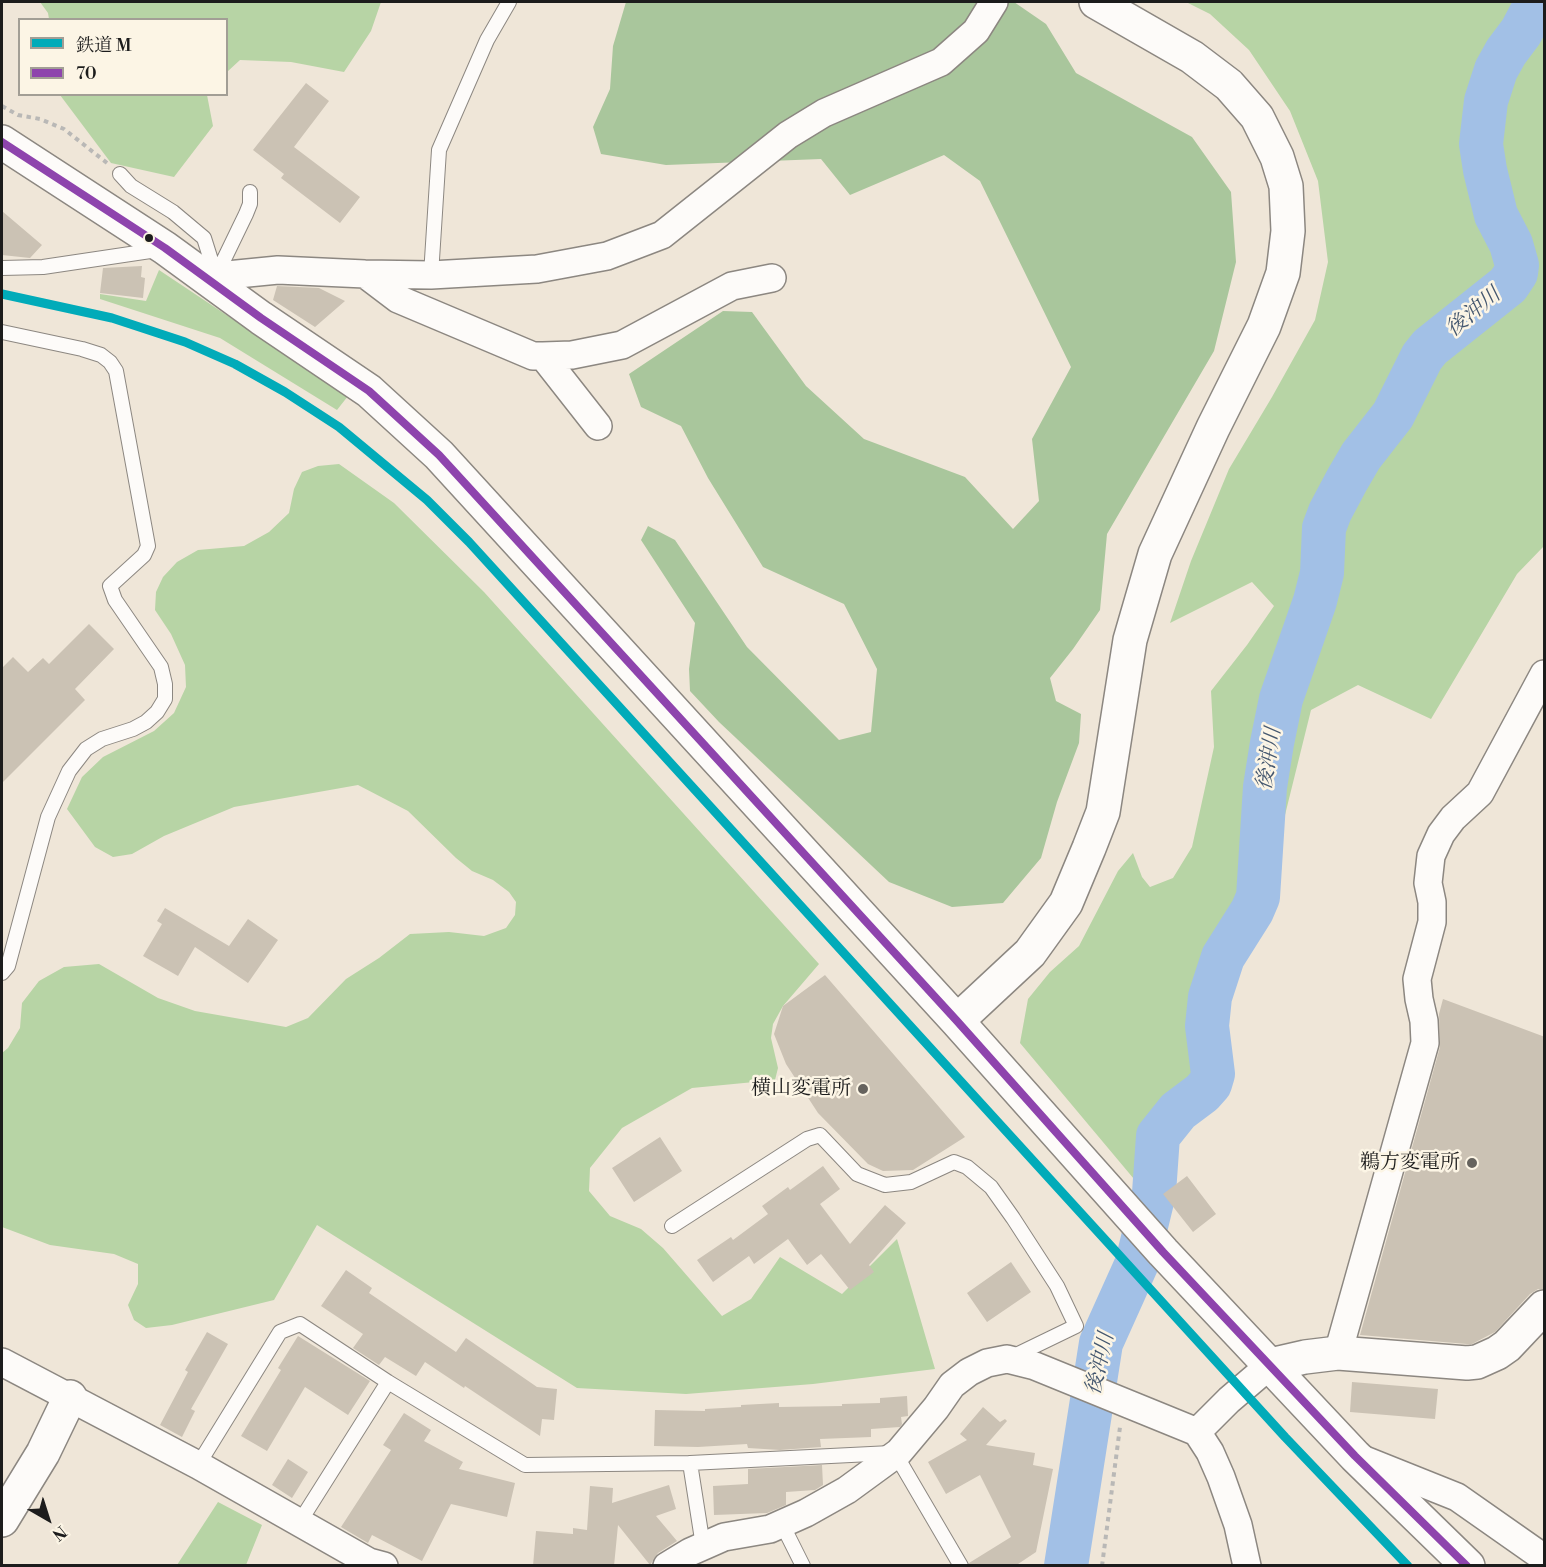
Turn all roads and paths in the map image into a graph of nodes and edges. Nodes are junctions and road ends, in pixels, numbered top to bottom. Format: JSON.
{"nodes":[{"id":1,"x":509,"y":2,"type":"edge"},
{"id":2,"x":994,"y":2,"type":"edge"},
{"id":3,"x":1096,"y":2,"type":"edge"},
{"id":4,"x":2,"y":106,"type":"edge"},
{"id":5,"x":2,"y":142,"type":"edge"},
{"id":6,"x":120,"y":174,"type":"joint"},
{"id":7,"x":250,"y":192,"type":"dead end"},
{"id":8,"x":165,"y":248,"type":"junction"},
{"id":9,"x":2,"y":268,"type":"edge"},
{"id":10,"x":365,"y":274,"type":"junction"},
{"id":11,"x":431,"y":275,"type":"junction"},
{"id":12,"x":212,"y":277,"type":"junction"},
{"id":13,"x":772,"y":278,"type":"dead end"},
{"id":14,"x":2,"y":332,"type":"edge"},
{"id":15,"x":543,"y":356,"type":"junction"},
{"id":16,"x":598,"y":426,"type":"dead end"},
{"id":17,"x":1545,"y":674,"type":"edge"},
{"id":18,"x":2,"y":973,"type":"edge"},
{"id":19,"x":957,"y":1021,"type":"junction"},
{"id":20,"x":672,"y":1226,"type":"dead end"},
{"id":21,"x":1545,"y":1307,"type":"edge"},
{"id":22,"x":1338,"y":1353,"type":"junction"},
{"id":23,"x":1008,"y":1359,"type":"junction"},
{"id":24,"x":2,"y":1362,"type":"edge"},
{"id":25,"x":1270,"y":1365,"type":"junction"},
{"id":26,"x":388,"y":1382,"type":"junction"},
{"id":27,"x":70,"y":1397,"type":"junction"},
{"id":28,"x":1126,"y":1402,"type":"junction"},
{"id":29,"x":1197,"y":1432,"type":"junction"},
{"id":30,"x":898,"y":1454,"type":"junction"},
{"id":31,"x":1356,"y":1456,"type":"junction"},
{"id":32,"x":690,"y":1463,"type":"junction"},
{"id":33,"x":198,"y":1465,"type":"junction"},
{"id":34,"x":2,"y":1520,"type":"edge"},
{"id":35,"x":300,"y":1523,"type":"junction"},
{"id":36,"x":782,"y":1524,"type":"junction"},
{"id":37,"x":703,"y":1546,"type":"junction"},
{"id":38,"x":1545,"y":1558,"type":"edge"},
{"id":39,"x":384,"y":1566,"type":"edge"},
{"id":40,"x":667,"y":1566,"type":"edge"},
{"id":41,"x":803,"y":1566,"type":"edge"},
{"id":42,"x":961,"y":1566,"type":"edge"},
{"id":43,"x":1102,"y":1566,"type":"edge"},
{"id":44,"x":1247,"y":1566,"type":"edge"},
{"id":45,"x":1468,"y":1566,"type":"edge"}],
"edges":[{"from":1,"to":11,"type":"lane"},
{"from":2,"to":11,"type":"street"},
{"from":3,"to":19,"type":"street"},
{"from":4,"to":6,"type":"path"},
{"from":5,"to":8,"type":"street"},
{"from":6,"to":12,"type":"lane"},
{"from":7,"to":12,"type":"lane"},
{"from":8,"to":9,"type":"lane"},
{"from":8,"to":12,"type":"street"},
{"from":10,"to":11,"type":"street"},
{"from":10,"to":12,"type":"street"},
{"from":10,"to":15,"type":"street"},
{"from":12,"to":19,"type":"street"},
{"from":13,"to":15,"type":"street"},
{"from":14,"to":18,"type":"lane"},
{"from":15,"to":16,"type":"street"},
{"from":17,"to":22,"type":"street"},
{"from":19,"to":25,"type":"street"},
{"from":20,"to":23,"type":"lane"},
{"from":21,"to":22,"type":"street"},
{"from":22,"to":25,"type":"street"},
{"from":23,"to":28,"type":"street"},
{"from":23,"to":30,"type":"street"},
{"from":24,"to":27,"type":"street"},
{"from":25,"to":29,"type":"street"},
{"from":25,"to":31,"type":"street"},
{"from":26,"to":32,"type":"lane"},
{"from":26,"to":33,"type":"lane"},
{"from":26,"to":35,"type":"lane"},
{"from":27,"to":33,"type":"street"},
{"from":27,"to":34,"type":"street"},
{"from":28,"to":29,"type":"street"},
{"from":28,"to":43,"type":"path"},
{"from":29,"to":44,"type":"street"},
{"from":30,"to":32,"type":"lane"},
{"from":30,"to":36,"type":"street"},
{"from":30,"to":42,"type":"lane"},
{"from":31,"to":38,"type":"street"},
{"from":31,"to":45,"type":"street"},
{"from":32,"to":37,"type":"lane"},
{"from":33,"to":35,"type":"street"},
{"from":35,"to":39,"type":"street"},
{"from":36,"to":37,"type":"street"},
{"from":36,"to":41,"type":"lane"},
{"from":37,"to":40,"type":"street"}]}
